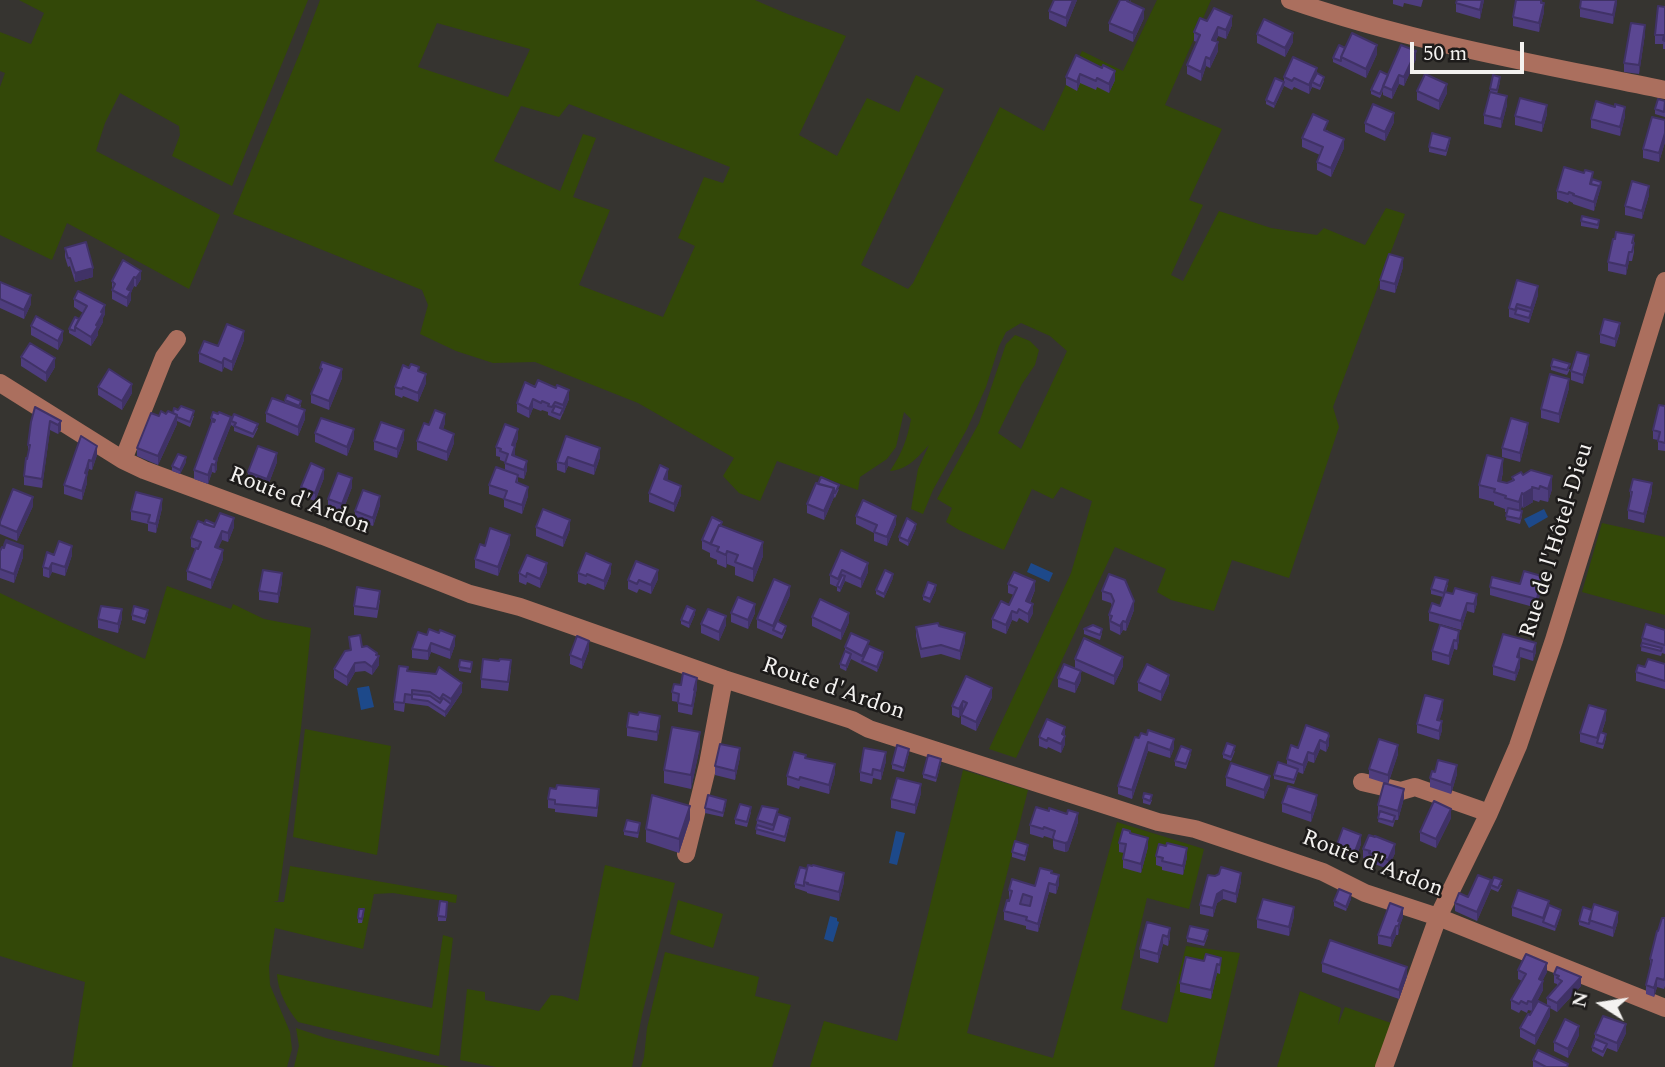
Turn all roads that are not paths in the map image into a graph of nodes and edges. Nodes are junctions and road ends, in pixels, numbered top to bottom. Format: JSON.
{"nodes":[{"id":1,"x":1290,"y":0,"type":"edge"},
{"id":2,"x":1665,"y":90,"type":"edge"},
{"id":3,"x":1665,"y":281,"type":"edge"},
{"id":4,"x":177,"y":339,"type":"dead end"},
{"id":5,"x":2,"y":390,"type":"edge"},
{"id":6,"x":123,"y":460,"type":"junction"},
{"id":7,"x":724,"y":679,"type":"junction"},
{"id":8,"x":1362,"y":782,"type":"dead end"},
{"id":9,"x":1489,"y":813,"type":"junction"},
{"id":10,"x":686,"y":854,"type":"dead end"},
{"id":11,"x":1438,"y":917,"type":"junction"},
{"id":12,"x":1665,"y":1008,"type":"edge"},
{"id":13,"x":1384,"y":1067,"type":"edge"}],
"edges":[{"from":1,"to":2,"type":"street"},
{"from":3,"to":9,"type":"street","name":"Rue de l'Hôtel-Dieu"},
{"from":4,"to":6,"type":"street"},
{"from":5,"to":6,"type":"street","name":"Route d'Ardon"},
{"from":6,"to":7,"type":"street","name":"Route d'Ardon"},
{"from":7,"to":10,"type":"street"},
{"from":7,"to":11,"type":"street","name":"Route d'Ardon"},
{"from":8,"to":9,"type":"street"},
{"from":9,"to":11,"type":"street","name":"Rue de l'Hôtel-Dieu"},
{"from":11,"to":12,"type":"street","name":"Route d'Ardon"},
{"from":11,"to":13,"type":"street","name":"Rue de l'Hôtel-Dieu"}]}
